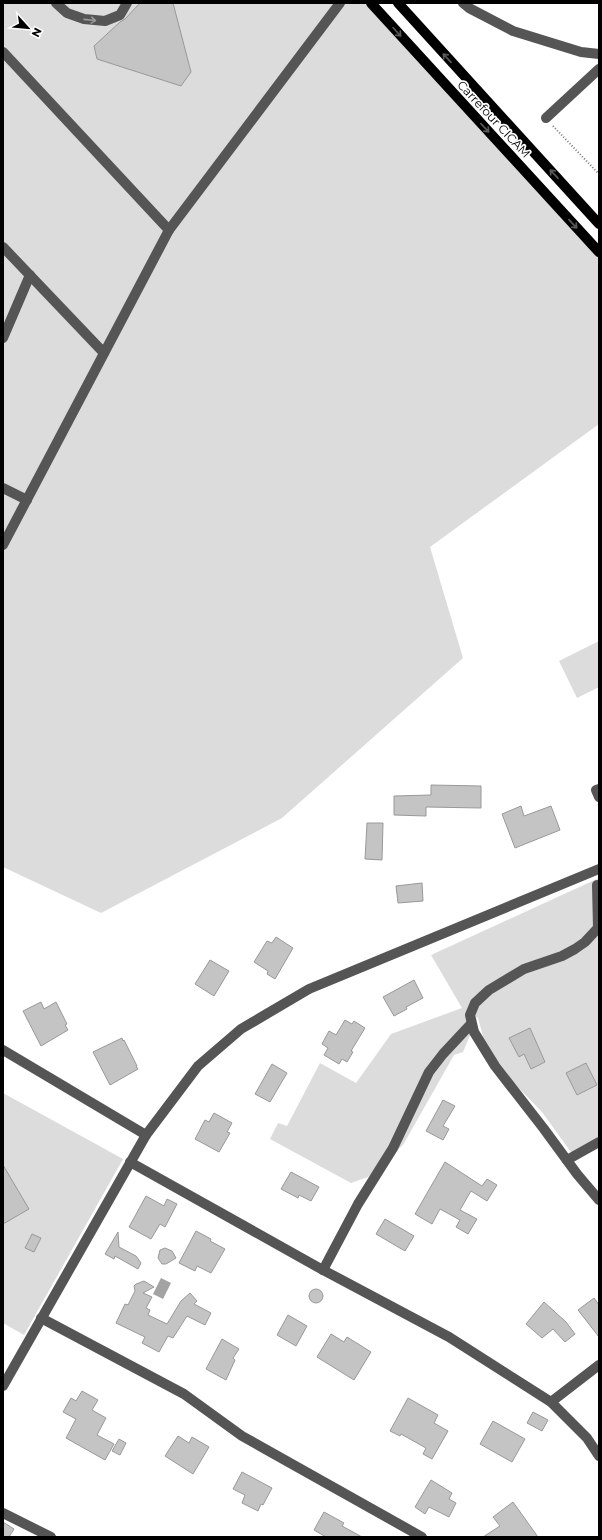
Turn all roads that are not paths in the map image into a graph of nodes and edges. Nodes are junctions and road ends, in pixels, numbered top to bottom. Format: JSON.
{"nodes":[{"id":1,"x":56,"y":3,"type":"edge"},
{"id":2,"x":127,"y":3,"type":"edge"},
{"id":3,"x":340,"y":3,"type":"edge"},
{"id":4,"x":371,"y":3,"type":"edge"},
{"id":5,"x":398,"y":3,"type":"edge"},
{"id":6,"x":463,"y":3,"type":"edge"},
{"id":7,"x":3,"y":52,"type":"edge"},
{"id":8,"x":599,"y":54,"type":"edge"},
{"id":9,"x":599,"y":68,"type":"edge"},
{"id":10,"x":546,"y":118,"type":"road end"},
{"id":11,"x":599,"y":224,"type":"edge"},
{"id":12,"x":169,"y":230,"type":"junction"},
{"id":13,"x":3,"y":247,"type":"edge"},
{"id":14,"x":599,"y":252,"type":"edge"},
{"id":15,"x":30,"y":275,"type":"junction"},
{"id":16,"x":3,"y":338,"type":"edge"},
{"id":17,"x":104,"y":353,"type":"junction"},
{"id":18,"x":3,"y":488,"type":"edge"},
{"id":19,"x":27,"y":500,"type":"junction"},
{"id":20,"x":3,"y":545,"type":"edge"},
{"id":21,"x":599,"y":788,"type":"edge"},
{"id":22,"x":599,"y":797,"type":"edge"},
{"id":23,"x":599,"y":869,"type":"edge"},
{"id":24,"x":584,"y":875,"type":"junction"},
{"id":25,"x":598,"y":885,"type":"edge"},
{"id":26,"x":598,"y":930,"type":"edge"},
{"id":27,"x":471,"y":1024,"type":"junction"},
{"id":28,"x":3,"y":1050,"type":"edge"},
{"id":29,"x":146,"y":1134,"type":"junction"},
{"id":30,"x":599,"y":1142,"type":"edge"},
{"id":31,"x":567,"y":1160,"type":"junction"},
{"id":32,"x":130,"y":1162,"type":"junction"},
{"id":33,"x":599,"y":1200,"type":"edge"},
{"id":34,"x":323,"y":1270,"type":"junction"},
{"id":35,"x":41,"y":1318,"type":"junction"},
{"id":36,"x":599,"y":1365,"type":"edge"},
{"id":37,"x":3,"y":1386,"type":"edge"},
{"id":38,"x":551,"y":1402,"type":"junction"},
{"id":39,"x":599,"y":1456,"type":"edge"},
{"id":40,"x":3,"y":1513,"type":"edge"},
{"id":41,"x":51,"y":1537,"type":"edge"},
{"id":42,"x":422,"y":1537,"type":"edge"}],
"edges":[{"from":1,"to":2,"type":"street","one_way":true},
{"from":3,"to":12,"type":"street"},
{"from":4,"to":14,"type":"main road","name":"Carrefour CICAM","one_way":true},
{"from":11,"to":5,"type":"main road","one_way":true},
{"from":6,"to":8,"type":"street"},
{"from":7,"to":12,"type":"street"},
{"from":9,"to":10,"type":"street"},
{"from":12,"to":17,"type":"street"},
{"from":13,"to":15,"type":"street"},
{"from":15,"to":16,"type":"street"},
{"from":15,"to":17,"type":"street"},
{"from":17,"to":19,"type":"street"},
{"from":18,"to":19,"type":"street"},
{"from":19,"to":20,"type":"street"},
{"from":21,"to":22,"type":"street"},
{"from":23,"to":24,"type":"street"},
{"from":24,"to":25,"type":"street"},
{"from":24,"to":29,"type":"street"},
{"from":25,"to":26,"type":"street"},
{"from":26,"to":27,"type":"street"},
{"from":27,"to":31,"type":"street"},
{"from":27,"to":34,"type":"street"},
{"from":28,"to":29,"type":"street"},
{"from":29,"to":32,"type":"street"},
{"from":30,"to":31,"type":"street"},
{"from":31,"to":33,"type":"street"},
{"from":32,"to":34,"type":"street"},
{"from":32,"to":35,"type":"street"},
{"from":34,"to":38,"type":"street"},
{"from":35,"to":37,"type":"street"},
{"from":35,"to":42,"type":"street"},
{"from":36,"to":38,"type":"street"},
{"from":38,"to":39,"type":"street"},
{"from":40,"to":41,"type":"street"}]}
